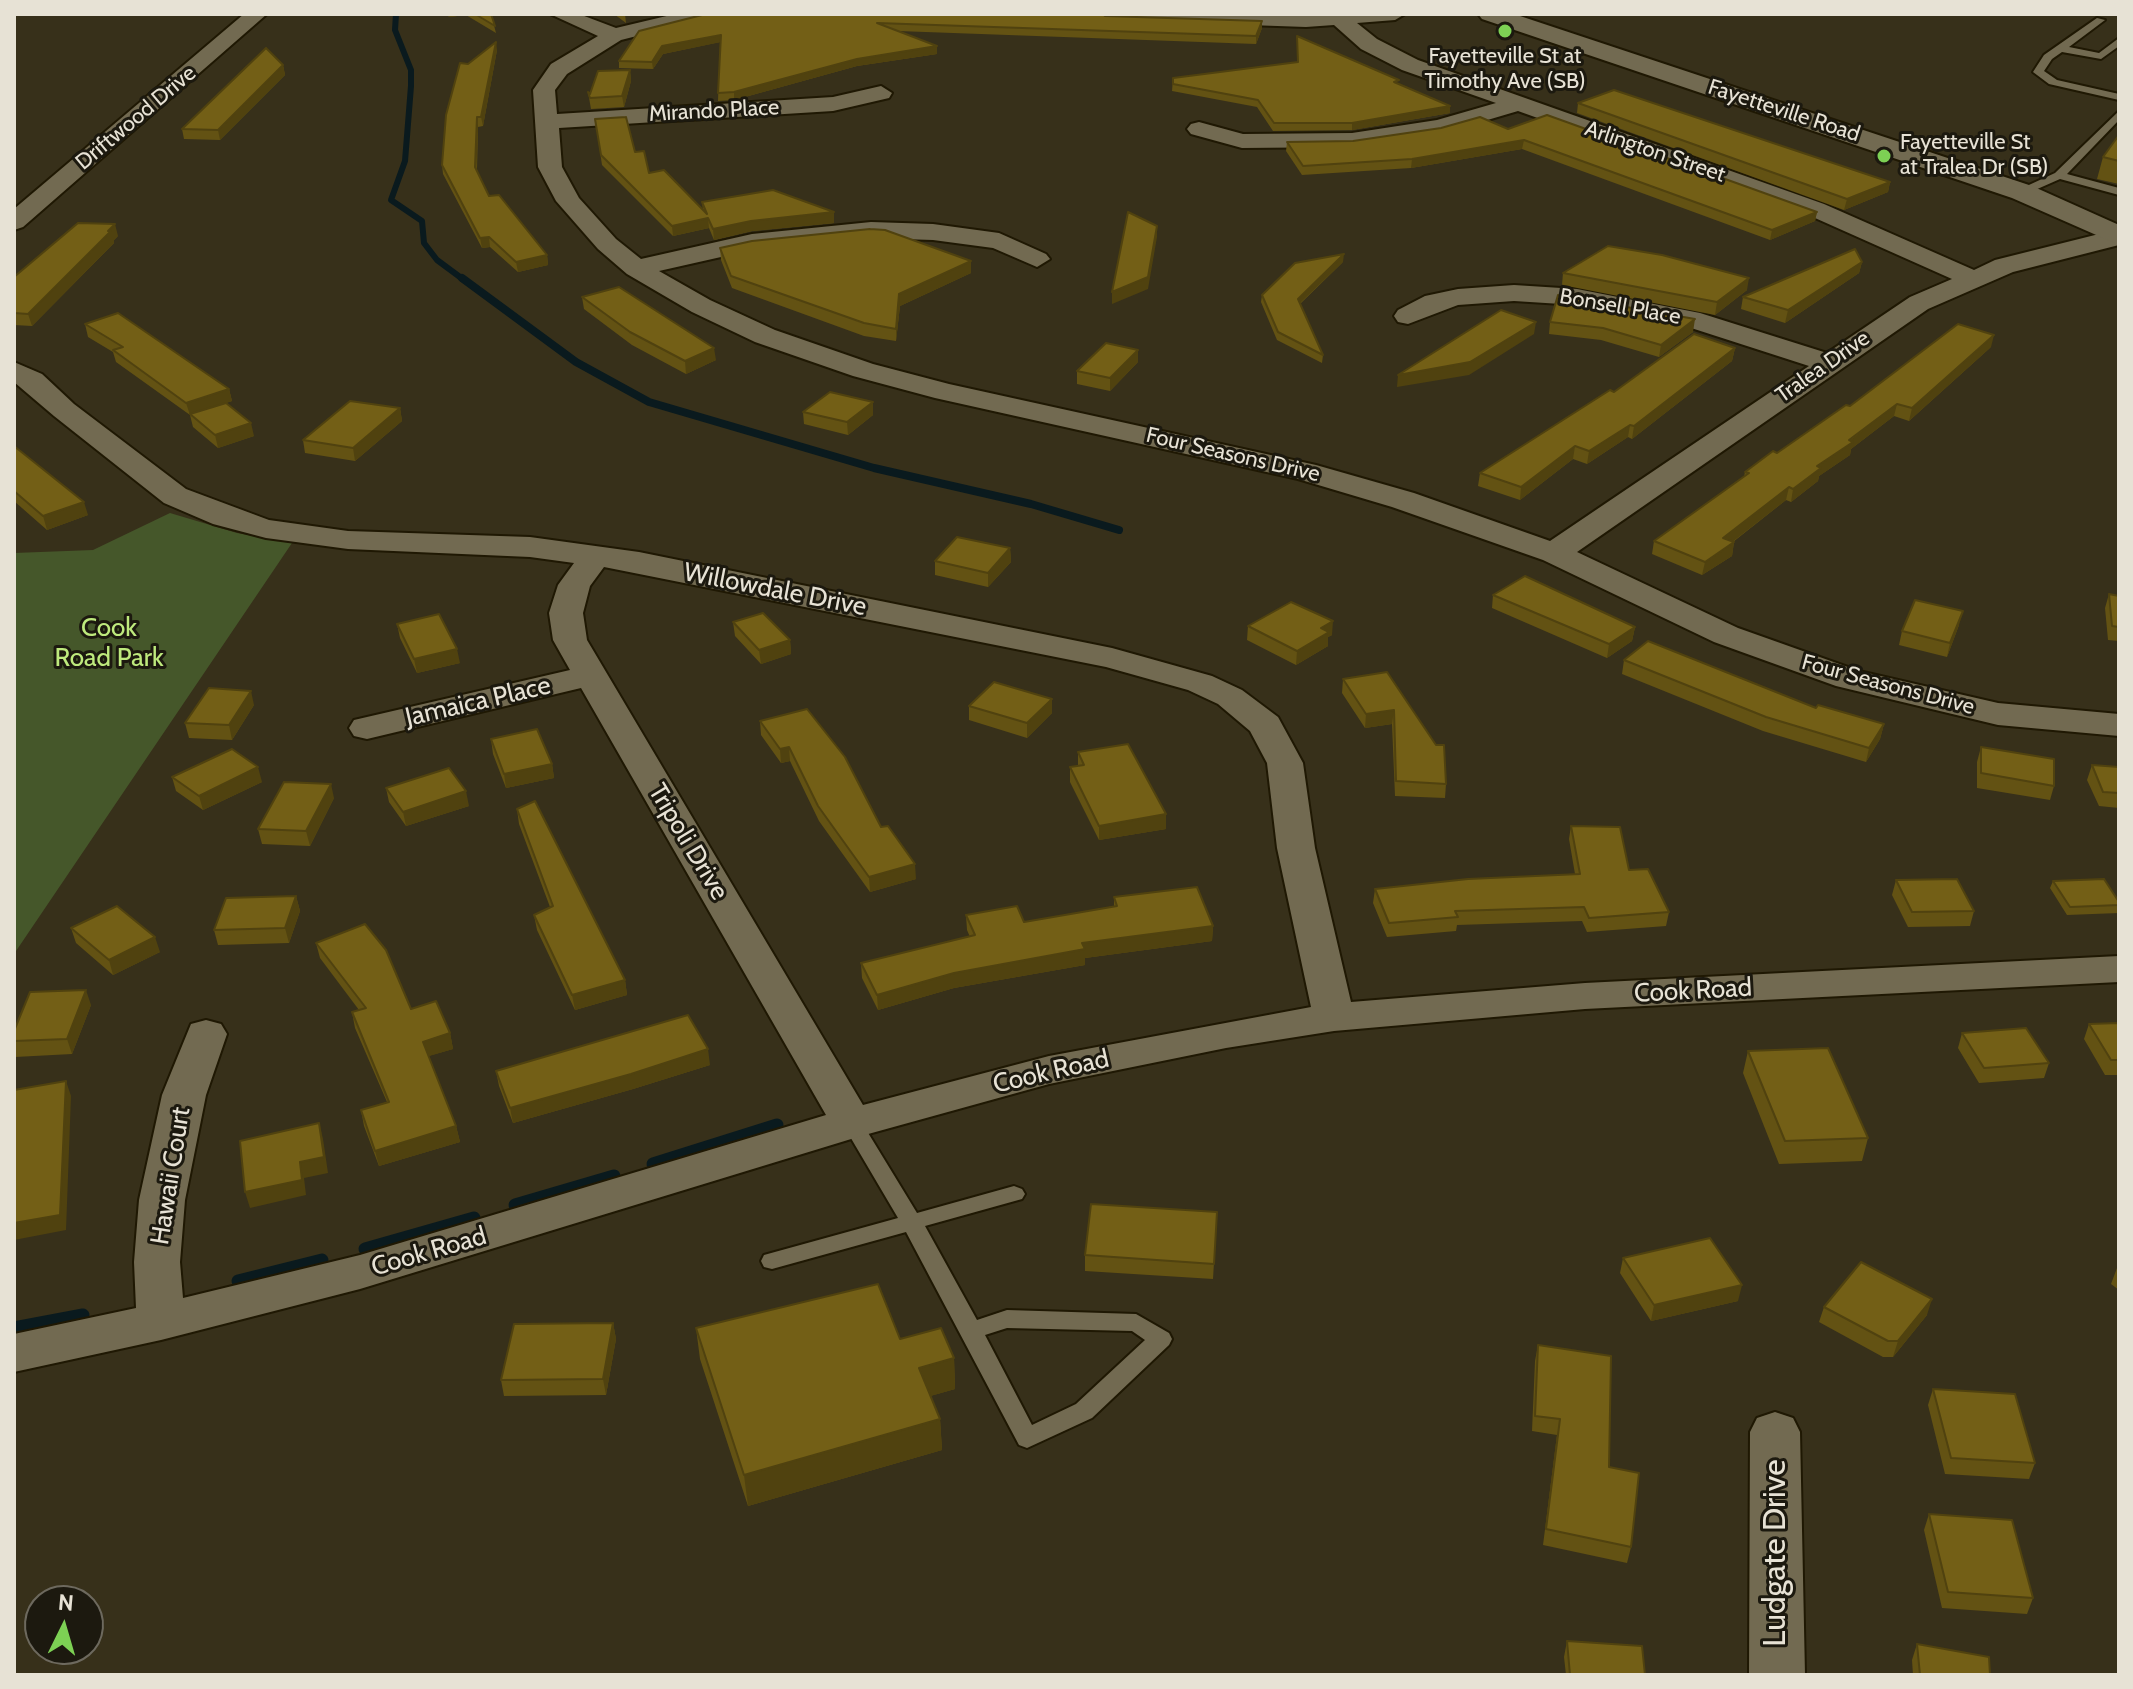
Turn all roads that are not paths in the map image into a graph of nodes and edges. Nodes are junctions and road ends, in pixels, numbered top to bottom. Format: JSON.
{"nodes":[{"id":1,"x":257,"y":14,"type":"edge"},
{"id":2,"x":560,"y":14,"type":"edge"},
{"id":3,"x":701,"y":14,"type":"edge"},
{"id":4,"x":1105,"y":14,"type":"edge"},
{"id":5,"x":1395,"y":14,"type":"edge"},
{"id":6,"x":1490,"y":14,"type":"edge"},
{"id":7,"x":2100,"y":20,"type":"dead end"},
{"id":8,"x":1342,"y":21,"type":"junction"},
{"id":9,"x":614,"y":35,"type":"junction"},
{"id":10,"x":2118,"y":43,"type":"edge"},
{"id":11,"x":2063,"y":49,"type":"junction"},
{"id":12,"x":2101,"y":56,"type":"junction"},
{"id":13,"x":2088,"y":68,"type":"dead end"},
{"id":14,"x":881,"y":93,"type":"dead end"},
{"id":15,"x":2119,"y":97,"type":"edge"},
{"id":16,"x":1517,"y":104,"type":"junction"},
{"id":17,"x":2119,"y":114,"type":"edge"},
{"id":18,"x":545,"y":122,"type":"junction"},
{"id":19,"x":1199,"y":129,"type":"dead end"},
{"id":20,"x":2059,"y":175,"type":"junction"},
{"id":21,"x":2022,"y":192,"type":"junction"},
{"id":22,"x":2119,"y":192,"type":"edge"},
{"id":23,"x":14,"y":222,"type":"edge"},
{"id":24,"x":2119,"y":237,"type":"edge"},
{"id":25,"x":1037,"y":259,"type":"dead end"},
{"id":26,"x":636,"y":268,"type":"junction"},
{"id":27,"x":1971,"y":278,"type":"junction"},
{"id":28,"x":1408,"y":316,"type":"dead end"},
{"id":29,"x":1829,"y":363,"type":"junction"},
{"id":30,"x":14,"y":370,"type":"edge"},
{"id":31,"x":1554,"y":553,"type":"junction"},
{"id":32,"x":596,"y":556,"type":"junction"},
{"id":33,"x":589,"y":676,"type":"junction"},
{"id":34,"x":2119,"y":725,"type":"edge"},
{"id":35,"x":367,"y":728,"type":"dead end"},
{"id":36,"x":2119,"y":969,"type":"edge"},
{"id":37,"x":1334,"y":1017,"type":"junction"},
{"id":38,"x":206,"y":1034,"type":"dead end"},
{"id":39,"x":852,"y":1123,"type":"junction"},
{"id":40,"x":1014,"y":1194,"type":"dead end"},
{"id":41,"x":913,"y":1223,"type":"junction"},
{"id":42,"x":772,"y":1261,"type":"dead end"},
{"id":43,"x":161,"y":1322,"type":"junction"},
{"id":44,"x":971,"y":1331,"type":"junction"},
{"id":45,"x":14,"y":1353,"type":"edge"},
{"id":46,"x":1775,"y":1432,"type":"dead end"},
{"id":47,"x":1777,"y":1675,"type":"edge"}],
"edges":[{"from":1,"to":23,"type":"street","name":"Driftwood Drive"},
{"from":2,"to":9,"type":"street"},
{"from":3,"to":9,"type":"street"},
{"from":4,"to":8,"type":"street"},
{"from":5,"to":8,"type":"street"},
{"from":6,"to":21,"type":"main road","name":"Fayetteville Road"},
{"from":7,"to":11,"type":"lane"},
{"from":8,"to":16,"type":"street","name":"Arlington Street"},
{"from":9,"to":18,"type":"street","name":"Four Seasons Drive"},
{"from":10,"to":12,"type":"lane"},
{"from":11,"to":12,"type":"lane"},
{"from":11,"to":15,"type":"lane"},
{"from":12,"to":13,"type":"lane"},
{"from":14,"to":18,"type":"street","name":"Mirando Place"},
{"from":16,"to":19,"type":"street"},
{"from":16,"to":27,"type":"street","name":"Arlington Street"},
{"from":17,"to":20,"type":"lane"},
{"from":18,"to":26,"type":"street","name":"Four Seasons Drive"},
{"from":20,"to":21,"type":"lane"},
{"from":20,"to":22,"type":"lane"},
{"from":21,"to":24,"type":"main road","name":"Fayetteville Road"},
{"from":24,"to":27,"type":"street","name":"Tralea Drive"},
{"from":25,"to":26,"type":"street"},
{"from":26,"to":31,"type":"street","name":"Four Seasons Drive"},
{"from":27,"to":29,"type":"street","name":"Tralea Drive"},
{"from":28,"to":29,"type":"street","name":"Bonsell Place"},
{"from":29,"to":31,"type":"street","name":"Tralea Drive"},
{"from":30,"to":32,"type":"street","name":"Willowdale Drive"},
{"from":31,"to":34,"type":"street","name":"Four Seasons Drive"},
{"from":32,"to":33,"type":"street","name":"Tripoli Drive"},
{"from":32,"to":37,"type":"street","name":"Willowdale Drive"},
{"from":33,"to":35,"type":"street","name":"Jamaica Place"},
{"from":33,"to":39,"type":"street","name":"Tripoli Drive"},
{"from":36,"to":37,"type":"street","name":"Cook Road"},
{"from":37,"to":39,"type":"street","name":"Cook Road"},
{"from":38,"to":43,"type":"street","name":"Hawaii Court"},
{"from":39,"to":41,"type":"lane"},
{"from":39,"to":43,"type":"street","name":"Cook Road"},
{"from":40,"to":41,"type":"lane"},
{"from":41,"to":42,"type":"lane"},
{"from":41,"to":44,"type":"lane"},
{"from":43,"to":45,"type":"street","name":"Cook Road"},
{"from":44,"to":44,"type":"lane"},
{"from":46,"to":47,"type":"street","name":"Ludgate Drive"}]}
